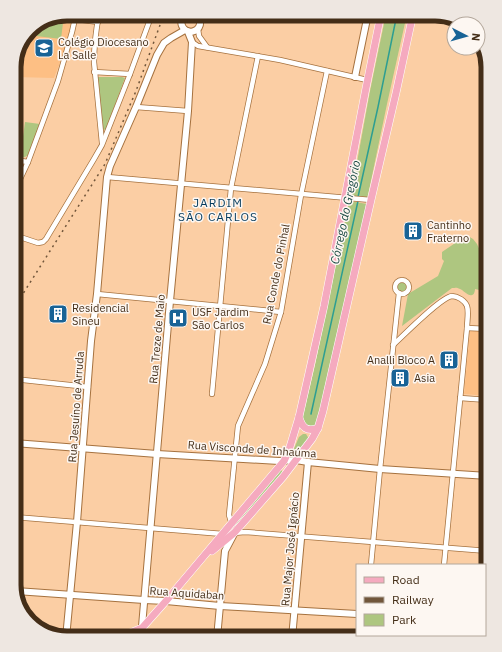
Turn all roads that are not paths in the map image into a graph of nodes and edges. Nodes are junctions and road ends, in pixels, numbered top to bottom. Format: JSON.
{"nodes":[{"id":1,"x":74,"y":21,"type":"edge"},
{"id":2,"x":94,"y":21,"type":"edge"},
{"id":3,"x":149,"y":21,"type":"edge"},
{"id":4,"x":181,"y":21,"type":"edge"},
{"id":5,"x":200,"y":21,"type":"edge"},
{"id":6,"x":367,"y":21,"type":"edge"},
{"id":7,"x":380,"y":21,"type":"edge"},
{"id":8,"x":411,"y":21,"type":"edge"},
{"id":9,"x":98,"y":22,"type":"joint"},
{"id":10,"x":198,"y":30,"type":"junction"},
{"id":11,"x":186,"y":31,"type":"junction"},
{"id":12,"x":192,"y":42,"type":"junction"},
{"id":13,"x":208,"y":47,"type":"junction"},
{"id":14,"x":258,"y":56,"type":"junction"},
{"id":15,"x":326,"y":71,"type":"junction"},
{"id":16,"x":94,"y":72,"type":"junction"},
{"id":17,"x":130,"y":74,"type":"junction"},
{"id":18,"x":355,"y":77,"type":"junction"},
{"id":19,"x":367,"y":80,"type":"junction"},
{"id":20,"x":136,"y":107,"type":"junction"},
{"id":21,"x":188,"y":111,"type":"junction"},
{"id":22,"x":102,"y":145,"type":"junction"},
{"id":23,"x":21,"y":161,"type":"edge"},
{"id":24,"x":28,"y":162,"type":"junction"},
{"id":25,"x":21,"y":177,"type":"edge"},
{"id":26,"x":107,"y":177,"type":"junction"},
{"id":27,"x":181,"y":184,"type":"junction"},
{"id":28,"x":232,"y":188,"type":"junction"},
{"id":29,"x":301,"y":195,"type":"junction"},
{"id":30,"x":347,"y":198,"type":"junction"},
{"id":31,"x":368,"y":200,"type":"junction"},
{"id":32,"x":21,"y":237,"type":"edge"},
{"id":33,"x":399,"y":293,"type":"dead end"},
{"id":34,"x":97,"y":294,"type":"junction"},
{"id":35,"x":170,"y":301,"type":"junction"},
{"id":36,"x":221,"y":306,"type":"junction"},
{"id":37,"x":281,"y":312,"type":"junction"},
{"id":38,"x":467,"y":328,"type":"junction"},
{"id":39,"x":481,"y":329,"type":"edge"},
{"id":40,"x":393,"y":345,"type":"junction"},
{"id":41,"x":21,"y":379,"type":"edge"},
{"id":42,"x":88,"y":387,"type":"junction"},
{"id":43,"x":212,"y":394,"type":"dead end"},
{"id":44,"x":460,"y":398,"type":"junction"},
{"id":45,"x":481,"y":400,"type":"edge"},
{"id":46,"x":299,"y":417,"type":"junction"},
{"id":47,"x":318,"y":428,"type":"junction"},
{"id":48,"x":294,"y":434,"type":"junction"},
{"id":49,"x":312,"y":439,"type":"junction"},
{"id":50,"x":21,"y":444,"type":"edge"},
{"id":51,"x":82,"y":448,"type":"junction"},
{"id":52,"x":157,"y":454,"type":"junction"},
{"id":53,"x":235,"y":458,"type":"junction"},
{"id":54,"x":296,"y":460,"type":"junction"},
{"id":55,"x":284,"y":461,"type":"junction"},
{"id":56,"x":308,"y":462,"type":"junction"},
{"id":57,"x":380,"y":469,"type":"junction"},
{"id":58,"x":452,"y":474,"type":"junction"},
{"id":59,"x":481,"y":476,"type":"edge"},
{"id":60,"x":21,"y":518,"type":"edge"},
{"id":61,"x":77,"y":522,"type":"junction"},
{"id":62,"x":231,"y":523,"type":"junction"},
{"id":63,"x":150,"y":528,"type":"junction"},
{"id":64,"x":234,"y":533,"type":"junction"},
{"id":65,"x":222,"y":534,"type":"junction"},
{"id":66,"x":301,"y":536,"type":"junction"},
{"id":67,"x":373,"y":542,"type":"junction"},
{"id":68,"x":445,"y":548,"type":"junction"},
{"id":69,"x":481,"y":551,"type":"edge"},
{"id":70,"x":201,"y":559,"type":"junction"},
{"id":71,"x":371,"y":564,"type":"edge"},
{"id":72,"x":444,"y":564,"type":"edge"},
{"id":73,"x":21,"y":591,"type":"edge"},
{"id":74,"x":71,"y":595,"type":"junction"},
{"id":75,"x":144,"y":600,"type":"junction"},
{"id":76,"x":166,"y":601,"type":"junction"},
{"id":77,"x":220,"y":606,"type":"junction"},
{"id":78,"x":294,"y":610,"type":"junction"},
{"id":79,"x":356,"y":614,"type":"edge"},
{"id":80,"x":142,"y":628,"type":"junction"},
{"id":81,"x":67,"y":631,"type":"edge"},
{"id":82,"x":135,"y":631,"type":"edge"},
{"id":83,"x":142,"y":631,"type":"edge"},
{"id":84,"x":218,"y":631,"type":"edge"},
{"id":85,"x":292,"y":631,"type":"edge"}],
"edges":[{"from":1,"to":24,"type":"street"},
{"from":2,"to":9,"type":"street"},
{"from":3,"to":17,"type":"street"},
{"from":4,"to":11,"type":"street"},
{"from":5,"to":10,"type":"street"},
{"from":6,"to":18,"type":"street"},
{"from":7,"to":19,"type":"main road"},
{"from":8,"to":31,"type":"main road"},
{"from":9,"to":16,"type":"street"},
{"from":10,"to":11,"type":"street","name":"Rua Jesuíno de Arruda"},
{"from":10,"to":13,"type":"street"},
{"from":11,"to":12,"type":"street","name":"Rua Treze de Maio"},
{"from":11,"to":20,"type":"street","name":"Rua Jesuíno de Arruda"},
{"from":12,"to":13,"type":"street"},
{"from":12,"to":21,"type":"street","name":"Rua Treze de Maio"},
{"from":13,"to":14,"type":"street"},
{"from":14,"to":15,"type":"street"},
{"from":14,"to":28,"type":"street"},
{"from":15,"to":18,"type":"street"},
{"from":15,"to":29,"type":"street","name":"Rua Conde do Pinhal"},
{"from":16,"to":17,"type":"street"},
{"from":16,"to":22,"type":"street"},
{"from":17,"to":22,"type":"street"},
{"from":18,"to":19,"type":"street"},
{"from":19,"to":30,"type":"main road"},
{"from":20,"to":21,"type":"street"},
{"from":20,"to":26,"type":"street","name":"Rua Jesuíno de Arruda"},
{"from":21,"to":27,"type":"street","name":"Rua Treze de Maio"},
{"from":22,"to":32,"type":"street"},
{"from":23,"to":24,"type":"street"},
{"from":24,"to":25,"type":"street"},
{"from":26,"to":27,"type":"street"},
{"from":26,"to":34,"type":"street","name":"Rua Jesuíno de Arruda"},
{"from":27,"to":28,"type":"street"},
{"from":27,"to":35,"type":"street","name":"Rua Treze de Maio"},
{"from":28,"to":29,"type":"street"},
{"from":28,"to":36,"type":"street"},
{"from":29,"to":30,"type":"street"},
{"from":29,"to":37,"type":"street","name":"Rua Conde do Pinhal"},
{"from":30,"to":31,"type":"street"},
{"from":30,"to":46,"type":"main road"},
{"from":31,"to":47,"type":"main road"},
{"from":33,"to":40,"type":"street"},
{"from":34,"to":35,"type":"street"},
{"from":34,"to":42,"type":"street","name":"Rua Jesuíno de Arruda"},
{"from":35,"to":36,"type":"street"},
{"from":35,"to":52,"type":"street","name":"Rua Treze de Maio"},
{"from":36,"to":37,"type":"street"},
{"from":36,"to":43,"type":"street"},
{"from":37,"to":53,"type":"street","name":"Rua Conde do Pinhal"},
{"from":38,"to":39,"type":"street"},
{"from":38,"to":40,"type":"street"},
{"from":38,"to":44,"type":"street"},
{"from":40,"to":57,"type":"street"},
{"from":41,"to":42,"type":"street"},
{"from":42,"to":51,"type":"street","name":"Rua Jesuíno de Arruda"},
{"from":44,"to":45,"type":"street"},
{"from":44,"to":58,"type":"street"},
{"from":46,"to":47,"type":"main road"},
{"from":46,"to":48,"type":"main road"},
{"from":47,"to":49,"type":"main road"},
{"from":48,"to":49,"type":"main road"},
{"from":48,"to":55,"type":"main road"},
{"from":49,"to":54,"type":"main road"},
{"from":50,"to":51,"type":"street","name":"Rua Visconde de Inhaúma"},
{"from":51,"to":52,"type":"street","name":"Rua Visconde de Inhaúma"},
{"from":51,"to":61,"type":"street","name":"Rua Jesuíno de Arruda"},
{"from":52,"to":53,"type":"street","name":"Rua Visconde de Inhaúma"},
{"from":52,"to":63,"type":"street","name":"Rua Treze de Maio"},
{"from":53,"to":55,"type":"street","name":"Rua Visconde de Inhaúma"},
{"from":53,"to":62,"type":"street","name":"Rua Conde do Pinhal"},
{"from":54,"to":55,"type":"street","name":"Rua Visconde de Inhaúma"},
{"from":54,"to":56,"type":"street","name":"Rua Visconde de Inhaúma"},
{"from":54,"to":64,"type":"main road"},
{"from":55,"to":62,"type":"main road"},
{"from":56,"to":57,"type":"street","name":"Rua Visconde de Inhaúma"},
{"from":56,"to":66,"type":"street","name":"Rua Major José Ignácio"},
{"from":57,"to":58,"type":"street","name":"Rua Visconde de Inhaúma"},
{"from":57,"to":67,"type":"street"},
{"from":58,"to":59,"type":"street","name":"Rua Visconde de Inhaúma"},
{"from":58,"to":68,"type":"street"},
{"from":60,"to":61,"type":"street"},
{"from":61,"to":63,"type":"street"},
{"from":61,"to":74,"type":"street","name":"Rua Jesuíno de Arruda"},
{"from":62,"to":64,"type":"street","name":"Rua Conde do Pinhal"},
{"from":62,"to":65,"type":"main road"},
{"from":63,"to":65,"type":"street"},
{"from":63,"to":75,"type":"street","name":"Rua Treze de Maio"},
{"from":64,"to":65,"type":"street"},
{"from":64,"to":66,"type":"street"},
{"from":64,"to":70,"type":"main road"},
{"from":64,"to":77,"type":"street"},
{"from":65,"to":70,"type":"main road"},
{"from":66,"to":67,"type":"street"},
{"from":66,"to":78,"type":"street","name":"Rua Major José Ignácio"},
{"from":67,"to":68,"type":"street"},
{"from":67,"to":71,"type":"street"},
{"from":68,"to":69,"type":"street"},
{"from":68,"to":72,"type":"street"},
{"from":70,"to":76,"type":"main road"},
{"from":73,"to":74,"type":"street","name":"Rua Aquidaban"},
{"from":74,"to":75,"type":"street","name":"Rua Aquidaban"},
{"from":74,"to":81,"type":"street","name":"Rua Jesuíno de Arruda"},
{"from":75,"to":76,"type":"street","name":"Rua Aquidaban"},
{"from":75,"to":80,"type":"street","name":"Rua Treze de Maio"},
{"from":76,"to":77,"type":"street","name":"Rua Aquidaban"},
{"from":76,"to":80,"type":"main road"},
{"from":77,"to":78,"type":"street","name":"Rua Aquidaban"},
{"from":77,"to":84,"type":"street"},
{"from":78,"to":79,"type":"street","name":"Rua Aquidaban"},
{"from":78,"to":85,"type":"street","name":"Rua Major José Ignácio"},
{"from":80,"to":82,"type":"main road"},
{"from":80,"to":83,"type":"street","name":"Rua Treze de Maio"}]}
